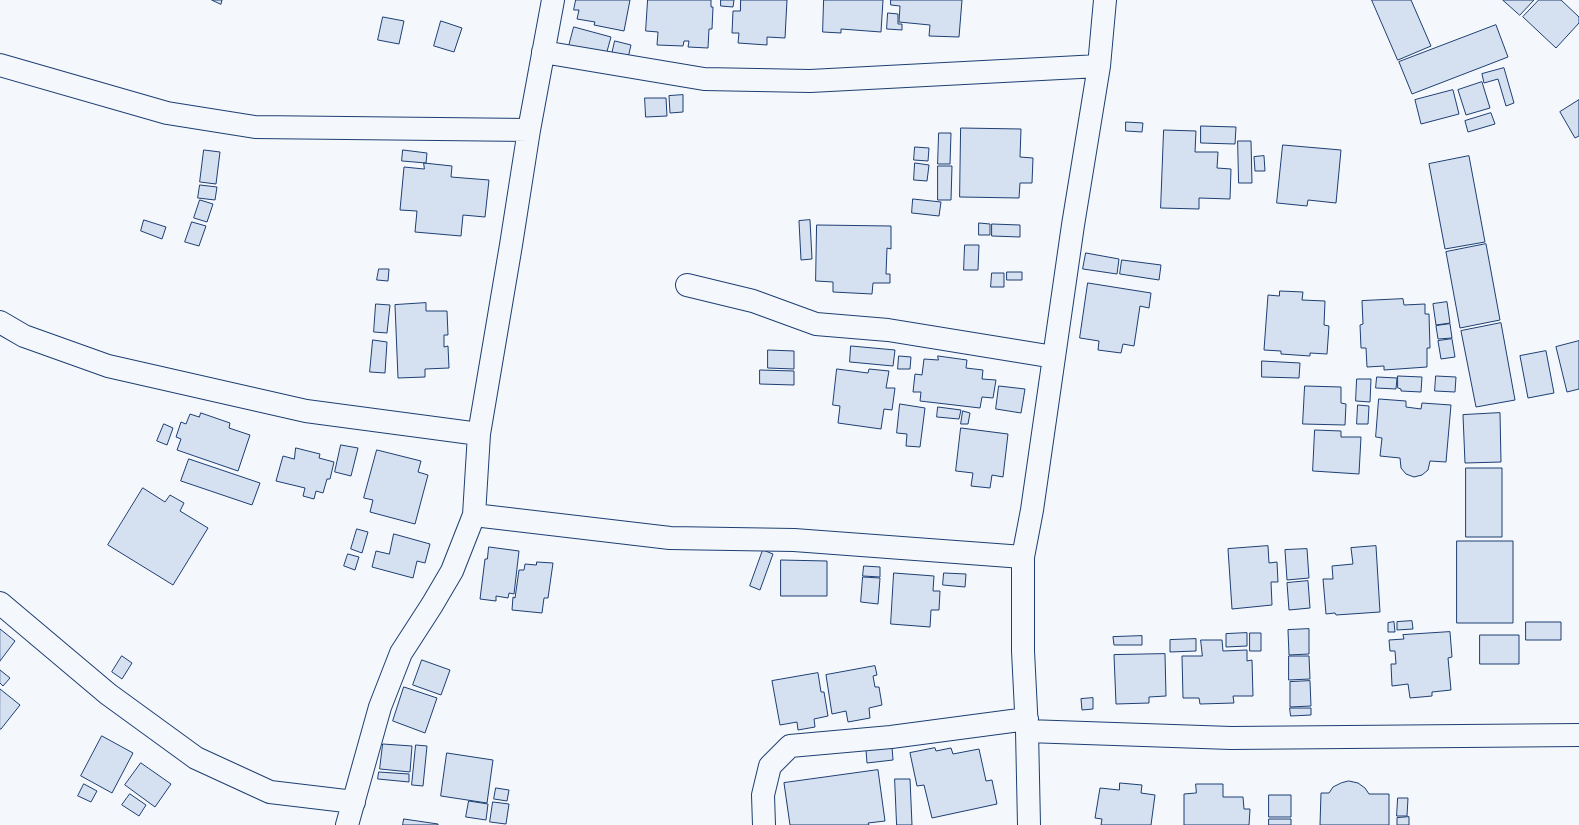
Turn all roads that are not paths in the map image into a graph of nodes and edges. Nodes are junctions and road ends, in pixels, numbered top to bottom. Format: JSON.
{"nodes":[{"id":1,"x":553,"y":0,"type":"edge"},
{"id":2,"x":1105,"y":0,"type":"edge"},
{"id":3,"x":543,"y":52,"type":"junction"},
{"id":4,"x":0,"y":65,"type":"edge"},
{"id":5,"x":1098,"y":66,"type":"junction"},
{"id":6,"x":529,"y":130,"type":"junction"},
{"id":7,"x":687,"y":285,"type":"dead end"},
{"id":8,"x":0,"y":322,"type":"edge"},
{"id":9,"x":1054,"y":357,"type":"junction"},
{"id":10,"x":479,"y":434,"type":"junction"},
{"id":11,"x":474,"y":514,"type":"junction"},
{"id":12,"x":1024,"y":557,"type":"junction"},
{"id":13,"x":0,"y":602,"type":"edge"},
{"id":14,"x":1027,"y":725,"type":"junction"},
{"id":15,"x":1579,"y":735,"type":"edge"},
{"id":16,"x":354,"y":802,"type":"junction"},
{"id":17,"x":347,"y":825,"type":"edge"},
{"id":18,"x":764,"y":825,"type":"edge"},
{"id":19,"x":1029,"y":825,"type":"edge"}],
"edges":[{"from":1,"to":3,"type":"street"},
{"from":2,"to":5,"type":"street"},
{"from":3,"to":5,"type":"street"},
{"from":3,"to":6,"type":"street"},
{"from":4,"to":6,"type":"street"},
{"from":5,"to":9,"type":"street"},
{"from":6,"to":10,"type":"street"},
{"from":7,"to":9,"type":"street"},
{"from":8,"to":10,"type":"street"},
{"from":9,"to":12,"type":"street"},
{"from":10,"to":11,"type":"street"},
{"from":11,"to":12,"type":"street"},
{"from":11,"to":16,"type":"street"},
{"from":12,"to":14,"type":"street"},
{"from":13,"to":16,"type":"street"},
{"from":14,"to":15,"type":"street"},
{"from":14,"to":18,"type":"street"},
{"from":14,"to":19,"type":"street"},
{"from":16,"to":17,"type":"street"}]}
